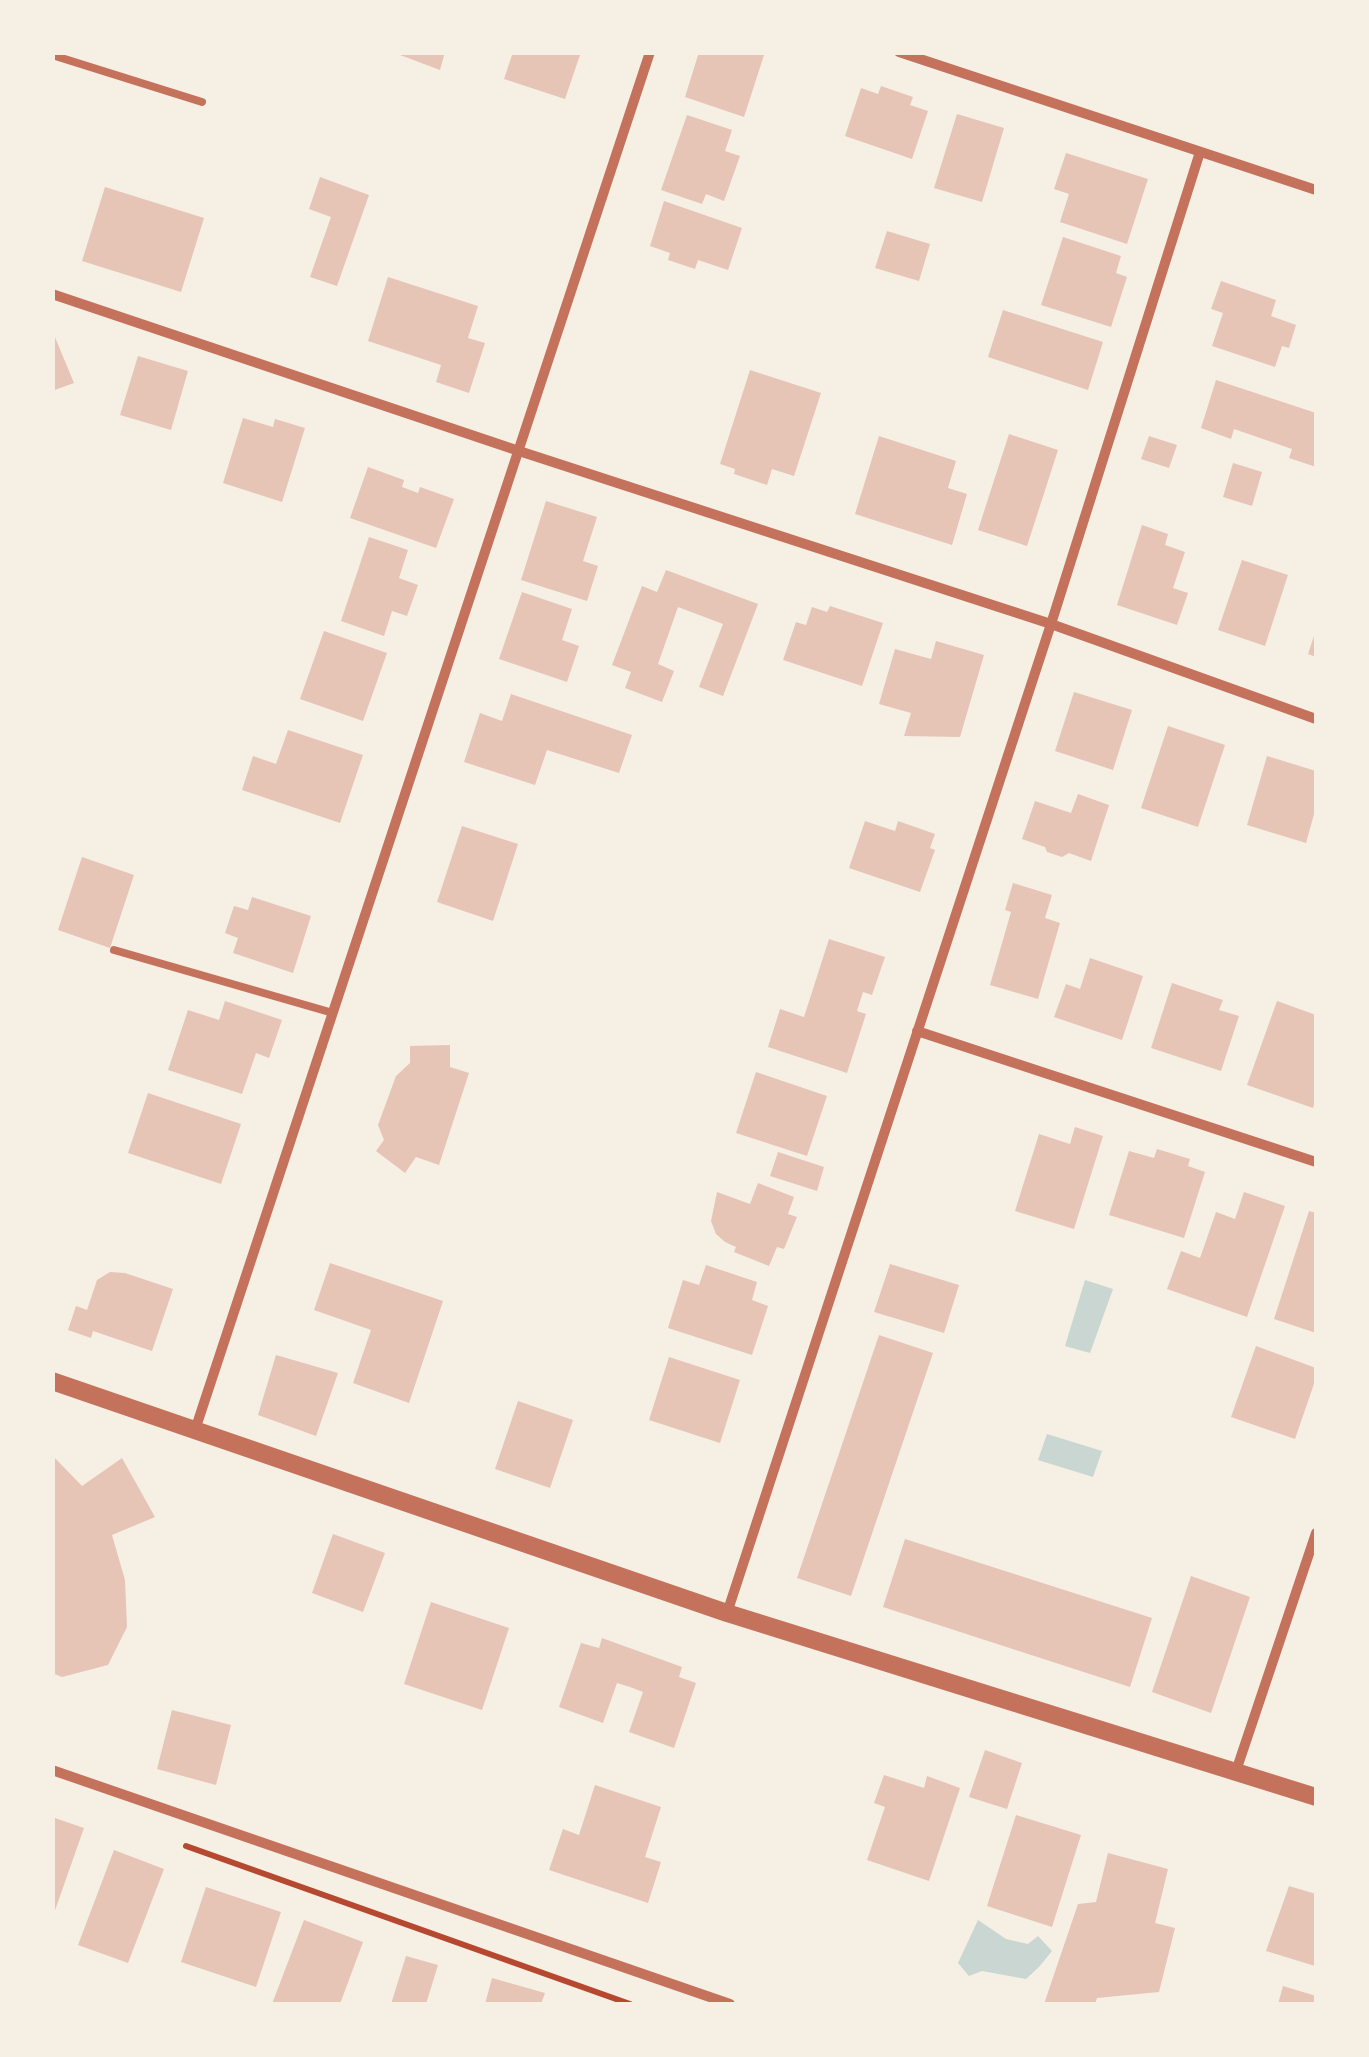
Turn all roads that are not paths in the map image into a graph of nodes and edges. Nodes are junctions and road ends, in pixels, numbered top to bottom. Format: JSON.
{"nodes":[{"id":1,"x":650,"y":52,"type":"edge"},
{"id":2,"x":899,"y":52,"type":"edge"},
{"id":3,"x":52,"y":56,"type":"edge"},
{"id":4,"x":202,"y":102,"type":"dead end"},
{"id":5,"x":1200,"y":152,"type":"junction"},
{"id":6,"x":1316,"y":190,"type":"edge"},
{"id":7,"x":52,"y":294,"type":"edge"},
{"id":8,"x":519,"y":451,"type":"junction"},
{"id":9,"x":1050,"y":624,"type":"junction"},
{"id":10,"x":1316,"y":719,"type":"edge"},
{"id":11,"x":114,"y":950,"type":"dead end"},
{"id":12,"x":333,"y":1013,"type":"junction"},
{"id":13,"x":917,"y":1031,"type":"junction"},
{"id":14,"x":1316,"y":1162,"type":"edge"},
{"id":15,"x":52,"y":1381,"type":"edge"},
{"id":16,"x":196,"y":1430,"type":"junction"},
{"id":17,"x":1316,"y":1533,"type":"edge"},
{"id":18,"x":727,"y":1613,"type":"junction"},
{"id":19,"x":52,"y":1770,"type":"edge"},
{"id":20,"x":1236,"y":1771,"type":"junction"},
{"id":21,"x":1316,"y":1796,"type":"edge"},
{"id":22,"x":730,"y":2004,"type":"edge"}],
"edges":[{"from":1,"to":8,"type":"street"},
{"from":2,"to":5,"type":"street"},
{"from":3,"to":4,"type":"lane"},
{"from":5,"to":6,"type":"street"},
{"from":5,"to":9,"type":"street"},
{"from":7,"to":8,"type":"street"},
{"from":8,"to":9,"type":"street"},
{"from":8,"to":12,"type":"street"},
{"from":9,"to":10,"type":"street"},
{"from":9,"to":13,"type":"street"},
{"from":11,"to":12,"type":"lane"},
{"from":12,"to":16,"type":"street"},
{"from":13,"to":14,"type":"street"},
{"from":13,"to":18,"type":"street"},
{"from":15,"to":16,"type":"street"},
{"from":16,"to":18,"type":"street"},
{"from":17,"to":20,"type":"street"},
{"from":18,"to":20,"type":"street"},
{"from":19,"to":22,"type":"street"},
{"from":20,"to":21,"type":"street"}]}
